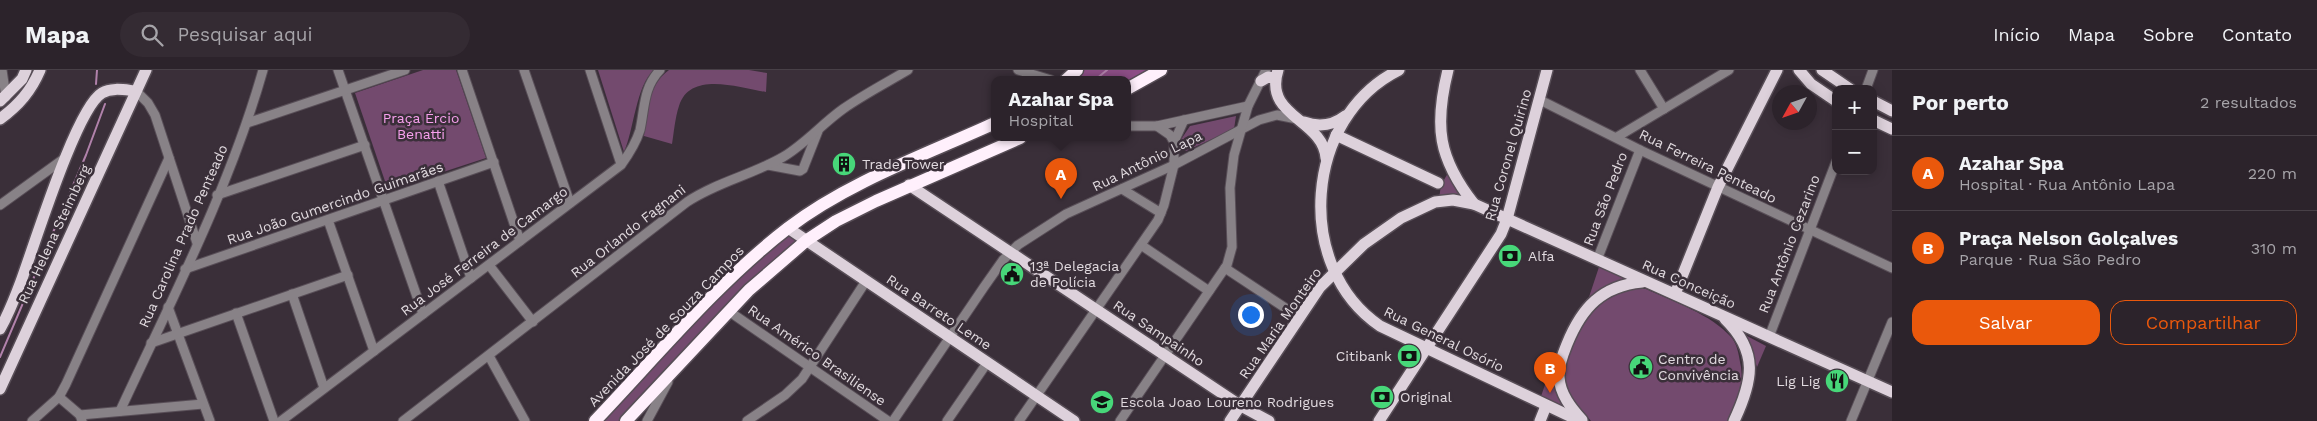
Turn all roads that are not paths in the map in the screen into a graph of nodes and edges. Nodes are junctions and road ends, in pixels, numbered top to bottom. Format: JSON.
{"nodes":[{"id":1,"x":2,"y":70,"type":"edge"},
{"id":2,"x":26,"y":70,"type":"edge"},
{"id":3,"x":40,"y":70,"type":"edge"},
{"id":4,"x":146,"y":70,"type":"edge"},
{"id":5,"x":263,"y":70,"type":"edge"},
{"id":6,"x":338,"y":70,"type":"edge"},
{"id":7,"x":405,"y":70,"type":"edge"},
{"id":8,"x":462,"y":70,"type":"edge"},
{"id":9,"x":524,"y":70,"type":"edge"},
{"id":10,"x":590,"y":70,"type":"edge"},
{"id":11,"x":660,"y":70,"type":"edge"},
{"id":12,"x":908,"y":70,"type":"edge"},
{"id":13,"x":1018,"y":70,"type":"edge"},
{"id":14,"x":1161,"y":70,"type":"edge"},
{"id":15,"x":1399,"y":70,"type":"edge"},
{"id":16,"x":1448,"y":70,"type":"edge"},
{"id":17,"x":1547,"y":70,"type":"edge"},
{"id":18,"x":1640,"y":70,"type":"edge"},
{"id":19,"x":1729,"y":70,"type":"edge"},
{"id":20,"x":1777,"y":70,"type":"edge"},
{"id":21,"x":1799,"y":70,"type":"edge"},
{"id":22,"x":1822,"y":70,"type":"edge"},
{"id":23,"x":1873,"y":70,"type":"edge"},
{"id":24,"x":1277,"y":74,"type":"edge"},
{"id":25,"x":1038,"y":76,"type":"edge"},
{"id":26,"x":1263,"y":76,"type":"edge"},
{"id":27,"x":1844,"y":85,"type":"edge"},
{"id":28,"x":1867,"y":85,"type":"edge"},
{"id":29,"x":1131,"y":87,"type":"edge"},
{"id":30,"x":136,"y":91,"type":"junction"},
{"id":31,"x":346,"y":91,"type":"junction"},
{"id":32,"x":1832,"y":98,"type":"edge"},
{"id":33,"x":3,"y":99,"type":"edge"},
{"id":34,"x":1540,"y":100,"type":"junction"},
{"id":35,"x":1877,"y":103,"type":"edge"},
{"id":36,"x":1248,"y":106,"type":"junction"},
{"id":37,"x":1664,"y":109,"type":"junction"},
{"id":38,"x":1892,"y":110,"type":"edge"},
{"id":39,"x":1347,"y":115,"type":"junction"},
{"id":40,"x":0,"y":119,"type":"edge"},
{"id":41,"x":1184,"y":120,"type":"junction"},
{"id":42,"x":1297,"y":120,"type":"junction"},
{"id":43,"x":1877,"y":122,"type":"edge"},
{"id":44,"x":247,"y":123,"type":"junction"},
{"id":45,"x":991,"y":125,"type":"edge"},
{"id":46,"x":1131,"y":126,"type":"edge"},
{"id":47,"x":1157,"y":126,"type":"junction"},
{"id":48,"x":819,"y":129,"type":"junction"},
{"id":49,"x":1892,"y":129,"type":"edge"},
{"id":50,"x":1242,"y":130,"type":"junction"},
{"id":51,"x":1336,"y":135,"type":"junction"},
{"id":52,"x":1617,"y":137,"type":"junction"},
{"id":53,"x":1013,"y":141,"type":"edge"},
{"id":54,"x":1174,"y":142,"type":"junction"},
{"id":55,"x":949,"y":144,"type":"junction"},
{"id":56,"x":365,"y":145,"type":"junction"},
{"id":57,"x":1640,"y":150,"type":"junction"},
{"id":58,"x":65,"y":158,"type":"junction"},
{"id":59,"x":169,"y":158,"type":"junction"},
{"id":60,"x":494,"y":162,"type":"junction"},
{"id":61,"x":1326,"y":162,"type":"junction"},
{"id":62,"x":621,"y":164,"type":"junction"},
{"id":63,"x":768,"y":165,"type":"junction"},
{"id":64,"x":1174,"y":165,"type":"junction"},
{"id":65,"x":1449,"y":166,"type":"junction"},
{"id":66,"x":1832,"y":173,"type":"edge"},
{"id":67,"x":438,"y":181,"type":"junction"},
{"id":68,"x":1438,"y":183,"type":"junction"},
{"id":69,"x":909,"y":185,"type":"junction"},
{"id":70,"x":1718,"y":187,"type":"junction"},
{"id":71,"x":1122,"y":189,"type":"junction"},
{"id":72,"x":217,"y":195,"type":"junction"},
{"id":73,"x":384,"y":200,"type":"junction"},
{"id":74,"x":1435,"y":202,"type":"junction"},
{"id":75,"x":570,"y":203,"type":"junction"},
{"id":76,"x":1474,"y":204,"type":"junction"},
{"id":77,"x":0,"y":205,"type":"edge"},
{"id":78,"x":1161,"y":213,"type":"junction"},
{"id":79,"x":1508,"y":219,"type":"junction"},
{"id":80,"x":328,"y":220,"type":"junction"},
{"id":81,"x":788,"y":228,"type":"junction"},
{"id":82,"x":1811,"y":230,"type":"junction"},
{"id":83,"x":807,"y":240,"type":"junction"},
{"id":84,"x":520,"y":241,"type":"junction"},
{"id":85,"x":197,"y":243,"type":"junction"},
{"id":86,"x":1141,"y":245,"type":"junction"},
{"id":87,"x":1010,"y":252,"type":"junction"},
{"id":88,"x":1597,"y":260,"type":"junction"},
{"id":89,"x":489,"y":265,"type":"junction"},
{"id":90,"x":1225,"y":268,"type":"junction"},
{"id":91,"x":1892,"y":268,"type":"edge"},
{"id":92,"x":185,"y":270,"type":"junction"},
{"id":93,"x":1334,"y":272,"type":"junction"},
{"id":94,"x":348,"y":275,"type":"junction"},
{"id":95,"x":471,"y":278,"type":"junction"},
{"id":96,"x":866,"y":281,"type":"junction"},
{"id":97,"x":1644,"y":281,"type":"junction"},
{"id":98,"x":1209,"y":291,"type":"junction"},
{"id":99,"x":292,"y":294,"type":"junction"},
{"id":100,"x":1675,"y":294,"type":"junction"},
{"id":101,"x":168,"y":307,"type":"junction"},
{"id":102,"x":1096,"y":309,"type":"junction"},
{"id":103,"x":730,"y":312,"type":"junction"},
{"id":104,"x":236,"y":314,"type":"junction"},
{"id":105,"x":423,"y":314,"type":"junction"},
{"id":106,"x":1719,"y":314,"type":"junction"},
{"id":107,"x":1299,"y":317,"type":"junction"},
{"id":108,"x":533,"y":322,"type":"junction"},
{"id":109,"x":1892,"y":322,"type":"edge"},
{"id":110,"x":0,"y":329,"type":"edge"},
{"id":111,"x":178,"y":334,"type":"junction"},
{"id":112,"x":1769,"y":337,"type":"junction"},
{"id":113,"x":949,"y":338,"type":"junction"},
{"id":114,"x":152,"y":343,"type":"junction"},
{"id":115,"x":1426,"y":350,"type":"junction"},
{"id":116,"x":374,"y":351,"type":"junction"},
{"id":117,"x":489,"y":356,"type":"junction"},
{"id":118,"x":1166,"y":356,"type":"junction"},
{"id":119,"x":987,"y":363,"type":"junction"},
{"id":120,"x":679,"y":365,"type":"junction"},
{"id":121,"x":811,"y":366,"type":"junction"},
{"id":122,"x":1869,"y":381,"type":"junction"},
{"id":123,"x":324,"y":388,"type":"junction"},
{"id":124,"x":0,"y":389,"type":"edge"},
{"id":125,"x":1892,"y":392,"type":"edge"},
{"id":126,"x":1037,"y":395,"type":"junction"},
{"id":127,"x":59,"y":397,"type":"junction"},
{"id":128,"x":202,"y":404,"type":"junction"},
{"id":129,"x":1241,"y":406,"type":"junction"},
{"id":130,"x":1546,"y":406,"type":"junction"},
{"id":131,"x":120,"y":411,"type":"junction"},
{"id":132,"x":81,"y":418,"type":"edge"},
{"id":133,"x":32,"y":421,"type":"edge"},
{"id":134,"x":210,"y":421,"type":"edge"},
{"id":135,"x":274,"y":421,"type":"edge"},
{"id":136,"x":281,"y":421,"type":"edge"},
{"id":137,"x":403,"y":421,"type":"edge"},
{"id":138,"x":525,"y":421,"type":"edge"},
{"id":139,"x":595,"y":421,"type":"edge"},
{"id":140,"x":626,"y":421,"type":"edge"},
{"id":141,"x":647,"y":421,"type":"edge"},
{"id":142,"x":747,"y":421,"type":"edge"},
{"id":143,"x":888,"y":421,"type":"edge"},
{"id":144,"x":893,"y":421,"type":"edge"},
{"id":145,"x":947,"y":421,"type":"edge"},
{"id":146,"x":1019,"y":421,"type":"edge"},
{"id":147,"x":1074,"y":421,"type":"edge"},
{"id":148,"x":1120,"y":421,"type":"edge"},
{"id":149,"x":1230,"y":421,"type":"edge"},
{"id":150,"x":1269,"y":421,"type":"edge"},
{"id":151,"x":1380,"y":421,"type":"edge"},
{"id":152,"x":1540,"y":421,"type":"edge"},
{"id":153,"x":1581,"y":421,"type":"edge"},
{"id":154,"x":1734,"y":421,"type":"edge"},
{"id":155,"x":1851,"y":421,"type":"edge"}],
"edges":[{"from":1,"to":33,"type":"street"},
{"from":2,"to":33,"type":"main road"},
{"from":3,"to":40,"type":"main road"},
{"from":4,"to":30,"type":"main road","name":"Rua Helena Steimberg"},
{"from":5,"to":44,"type":"street","name":"Rua Carolina Prado Penteado"},
{"from":6,"to":31,"type":"street"},
{"from":7,"to":31,"type":"street"},
{"from":8,"to":60,"type":"street"},
{"from":9,"to":75,"type":"street"},
{"from":10,"to":62,"type":"street"},
{"from":11,"to":62,"type":"street","name":"Rua José Ferreira de Camargo"},
{"from":12,"to":48,"type":"street","name":"Rua Orlando Fagnani"},
{"from":13,"to":25,"type":"street"},
{"from":14,"to":29,"type":"highway"},
{"from":15,"to":39,"type":"main road","name":"Rua General Osório"},
{"from":16,"to":65,"type":"main road"},
{"from":17,"to":34,"type":"main road","name":"Rua Coronel Quirino"},
{"from":18,"to":37,"type":"street"},
{"from":19,"to":37,"type":"street"},
{"from":20,"to":70,"type":"main road"},
{"from":21,"to":32,"type":"main road"},
{"from":22,"to":27,"type":"main road"},
{"from":23,"to":28,"type":"street"},
{"from":24,"to":26,"type":"main road"},
{"from":24,"to":42,"type":"main road"},
{"from":26,"to":36,"type":"street"},
{"from":30,"to":58,"type":"main road","name":"Rua Helena Steimberg"},
{"from":30,"to":59,"type":"street"},
{"from":30,"to":124,"type":"main road","name":"Rua Helena Steimberg"},
{"from":31,"to":44,"type":"street"},
{"from":31,"to":56,"type":"street"},
{"from":34,"to":52,"type":"street","name":"Rua Ferreira Penteado"},
{"from":34,"to":79,"type":"main road","name":"Rua Coronel Quirino"},
{"from":35,"to":38,"type":"main road"},
{"from":36,"to":41,"type":"street"},
{"from":36,"to":50,"type":"street"},
{"from":37,"to":52,"type":"street"},
{"from":39,"to":42,"type":"main road"},
{"from":39,"to":51,"type":"main road","name":"Rua General Osório"},
{"from":41,"to":47,"type":"street"},
{"from":41,"to":54,"type":"street"},
{"from":42,"to":50,"type":"street","name":"Rua Antônio Lapa"},
{"from":42,"to":61,"type":"main road"},
{"from":43,"to":49,"type":"main road"},
{"from":44,"to":72,"type":"street","name":"Rua Carolina Prado Penteado"},
{"from":45,"to":55,"type":"highway","name":"Avenida José de Souza Campos"},
{"from":46,"to":47,"type":"street"},
{"from":47,"to":54,"type":"street"},
{"from":48,"to":63,"type":"street","name":"Rua Orlando Fagnani"},
{"from":48,"to":63,"type":"street"},
{"from":50,"to":64,"type":"street","name":"Rua Antônio Lapa"},
{"from":50,"to":90,"type":"street"},
{"from":51,"to":61,"type":"main road","name":"Rua General Osório"},
{"from":51,"to":68,"type":"main road"},
{"from":52,"to":57,"type":"street","name":"Rua Ferreira Penteado"},
{"from":53,"to":69,"type":"highway"},
{"from":54,"to":64,"type":"street"},
{"from":55,"to":69,"type":"highway"},
{"from":55,"to":81,"type":"highway","name":"Avenida José de Souza Campos"},
{"from":56,"to":72,"type":"street"},
{"from":56,"to":73,"type":"street"},
{"from":57,"to":70,"type":"street","name":"Rua Ferreira Penteado"},
{"from":57,"to":88,"type":"street","name":"Rua São Pedro"},
{"from":58,"to":77,"type":"street"},
{"from":58,"to":110,"type":"main road","name":"Rua Helena Steimberg"},
{"from":59,"to":85,"type":"street"},
{"from":59,"to":127,"type":"street"},
{"from":60,"to":67,"type":"street","name":"Rua João Gumercindo Guimarães"},
{"from":60,"to":84,"type":"street"},
{"from":61,"to":93,"type":"main road","name":"Rua General Osório"},
{"from":62,"to":75,"type":"street","name":"Rua José Ferreira de Camargo"},
{"from":63,"to":108,"type":"street","name":"Rua Orlando Fagnani"},
{"from":64,"to":71,"type":"street","name":"Rua Antônio Lapa"},
{"from":64,"to":78,"type":"street"},
{"from":65,"to":68,"type":"main road"},
{"from":65,"to":76,"type":"main road"},
{"from":66,"to":82,"type":"street","name":"Rua Antônio Cezarino"},
{"from":67,"to":73,"type":"street","name":"Rua João Gumercindo Guimarães"},
{"from":67,"to":95,"type":"street"},
{"from":68,"to":74,"type":"main road"},
{"from":69,"to":83,"type":"highway"},
{"from":69,"to":87,"type":"main road","name":"Rua Sampainho"},
{"from":70,"to":82,"type":"street","name":"Rua Ferreira Penteado"},
{"from":70,"to":100,"type":"main road"},
{"from":71,"to":78,"type":"street"},
{"from":71,"to":87,"type":"street","name":"Rua Antônio Lapa"},
{"from":72,"to":85,"type":"street","name":"Rua Carolina Prado Penteado"},
{"from":73,"to":80,"type":"street","name":"Rua João Gumercindo Guimarães"},
{"from":73,"to":105,"type":"street"},
{"from":74,"to":76,"type":"main road","name":"Rua Maria Monteiro"},
{"from":74,"to":93,"type":"main road","name":"Rua Maria Monteiro"},
{"from":75,"to":84,"type":"street","name":"Rua José Ferreira de Camargo"},
{"from":76,"to":79,"type":"main road","name":"Rua Conceição"},
{"from":78,"to":86,"type":"street"},
{"from":79,"to":88,"type":"main road","name":"Rua Conceição"},
{"from":79,"to":115,"type":"main road","name":"Rua Coronel Quirino"},
{"from":80,"to":92,"type":"street","name":"Rua João Gumercindo Guimarães"},
{"from":80,"to":94,"type":"street"},
{"from":81,"to":83,"type":"main road","name":"Rua Barreto Leme"},
{"from":81,"to":139,"type":"highway","name":"Avenida José de Souza Campos"},
{"from":82,"to":91,"type":"street","name":"Rua Ferreira Penteado"},
{"from":82,"to":112,"type":"street","name":"Rua Antônio Cezarino"},
{"from":83,"to":96,"type":"main road","name":"Rua Barreto Leme"},
{"from":83,"to":103,"type":"highway"},
{"from":84,"to":89,"type":"street","name":"Rua José Ferreira de Camargo"},
{"from":85,"to":92,"type":"street","name":"Rua Carolina Prado Penteado"},
{"from":86,"to":98,"type":"street"},
{"from":86,"to":102,"type":"street"},
{"from":87,"to":102,"type":"main road","name":"Rua Sampainho"},
{"from":87,"to":113,"type":"street","name":"Rua Antônio Lapa"},
{"from":88,"to":97,"type":"main road","name":"Rua Conceição"},
{"from":89,"to":95,"type":"street","name":"Rua José Ferreira de Camargo"},
{"from":89,"to":108,"type":"street"},
{"from":90,"to":98,"type":"street"},
{"from":90,"to":107,"type":"street"},
{"from":92,"to":101,"type":"street","name":"Rua Carolina Prado Penteado"},
{"from":93,"to":107,"type":"main road","name":"Rua Maria Monteiro"},
{"from":93,"to":115,"type":"main road","name":"Rua General Osório"},
{"from":94,"to":99,"type":"street"},
{"from":94,"to":116,"type":"street"},
{"from":95,"to":105,"type":"street","name":"Rua José Ferreira de Camargo"},
{"from":96,"to":113,"type":"main road","name":"Rua Barreto Leme"},
{"from":96,"to":121,"type":"street"},
{"from":97,"to":100,"type":"main road","name":"Rua Conceição"},
{"from":97,"to":153,"type":"main road"},
{"from":98,"to":118,"type":"street"},
{"from":99,"to":104,"type":"street"},
{"from":99,"to":123,"type":"street"},
{"from":100,"to":106,"type":"main road","name":"Rua Conceição"},
{"from":101,"to":111,"type":"street"},
{"from":101,"to":114,"type":"street","name":"Rua Carolina Prado Penteado"},
{"from":102,"to":118,"type":"main road","name":"Rua Sampainho"},
{"from":102,"to":126,"type":"street"},
{"from":103,"to":120,"type":"highway"},
{"from":103,"to":121,"type":"street","name":"Rua Américo Brasiliense"},
{"from":104,"to":111,"type":"street"},
{"from":104,"to":135,"type":"street"},
{"from":105,"to":116,"type":"street","name":"Rua José Ferreira de Camargo"},
{"from":106,"to":112,"type":"main road","name":"Rua Conceição"},
{"from":106,"to":154,"type":"main road"},
{"from":107,"to":129,"type":"main road","name":"Rua Maria Monteiro"},
{"from":108,"to":117,"type":"street","name":"Rua Orlando Fagnani"},
{"from":109,"to":122,"type":"street"},
{"from":111,"to":114,"type":"street"},
{"from":111,"to":128,"type":"street"},
{"from":112,"to":122,"type":"main road","name":"Rua Conceição"},
{"from":113,"to":119,"type":"main road","name":"Rua Barreto Leme"},
{"from":113,"to":144,"type":"street","name":"Rua Antônio Lapa"},
{"from":114,"to":131,"type":"street","name":"Rua Carolina Prado Penteado"},
{"from":115,"to":130,"type":"main road","name":"Rua General Osório"},
{"from":115,"to":151,"type":"main road","name":"Rua Coronel Quirino"},
{"from":116,"to":123,"type":"street","name":"Rua José Ferreira de Camargo"},
{"from":117,"to":137,"type":"street","name":"Rua Orlando Fagnani"},
{"from":117,"to":138,"type":"street"},
{"from":118,"to":129,"type":"main road","name":"Rua Sampainho"},
{"from":118,"to":148,"type":"street"},
{"from":119,"to":126,"type":"main road","name":"Rua Barreto Leme"},
{"from":119,"to":145,"type":"street"},
{"from":120,"to":140,"type":"highway"},
{"from":120,"to":141,"type":"street"},
{"from":121,"to":142,"type":"street"},
{"from":121,"to":143,"type":"street","name":"Rua Américo Brasiliense"},
{"from":122,"to":125,"type":"main road","name":"Rua Conceição"},
{"from":122,"to":155,"type":"street"},
{"from":123,"to":136,"type":"street","name":"Rua José Ferreira de Camargo"},
{"from":126,"to":146,"type":"street"},
{"from":126,"to":147,"type":"main road","name":"Rua Barreto Leme"},
{"from":127,"to":132,"type":"street"},
{"from":127,"to":133,"type":"street"},
{"from":128,"to":131,"type":"street"},
{"from":128,"to":134,"type":"street"},
{"from":129,"to":149,"type":"main road","name":"Rua Maria Monteiro"},
{"from":129,"to":150,"type":"main road","name":"Rua Sampainho"},
{"from":130,"to":152,"type":"main road"},
{"from":130,"to":153,"type":"main road","name":"Rua General Osório"},
{"from":131,"to":132,"type":"street"}]}
